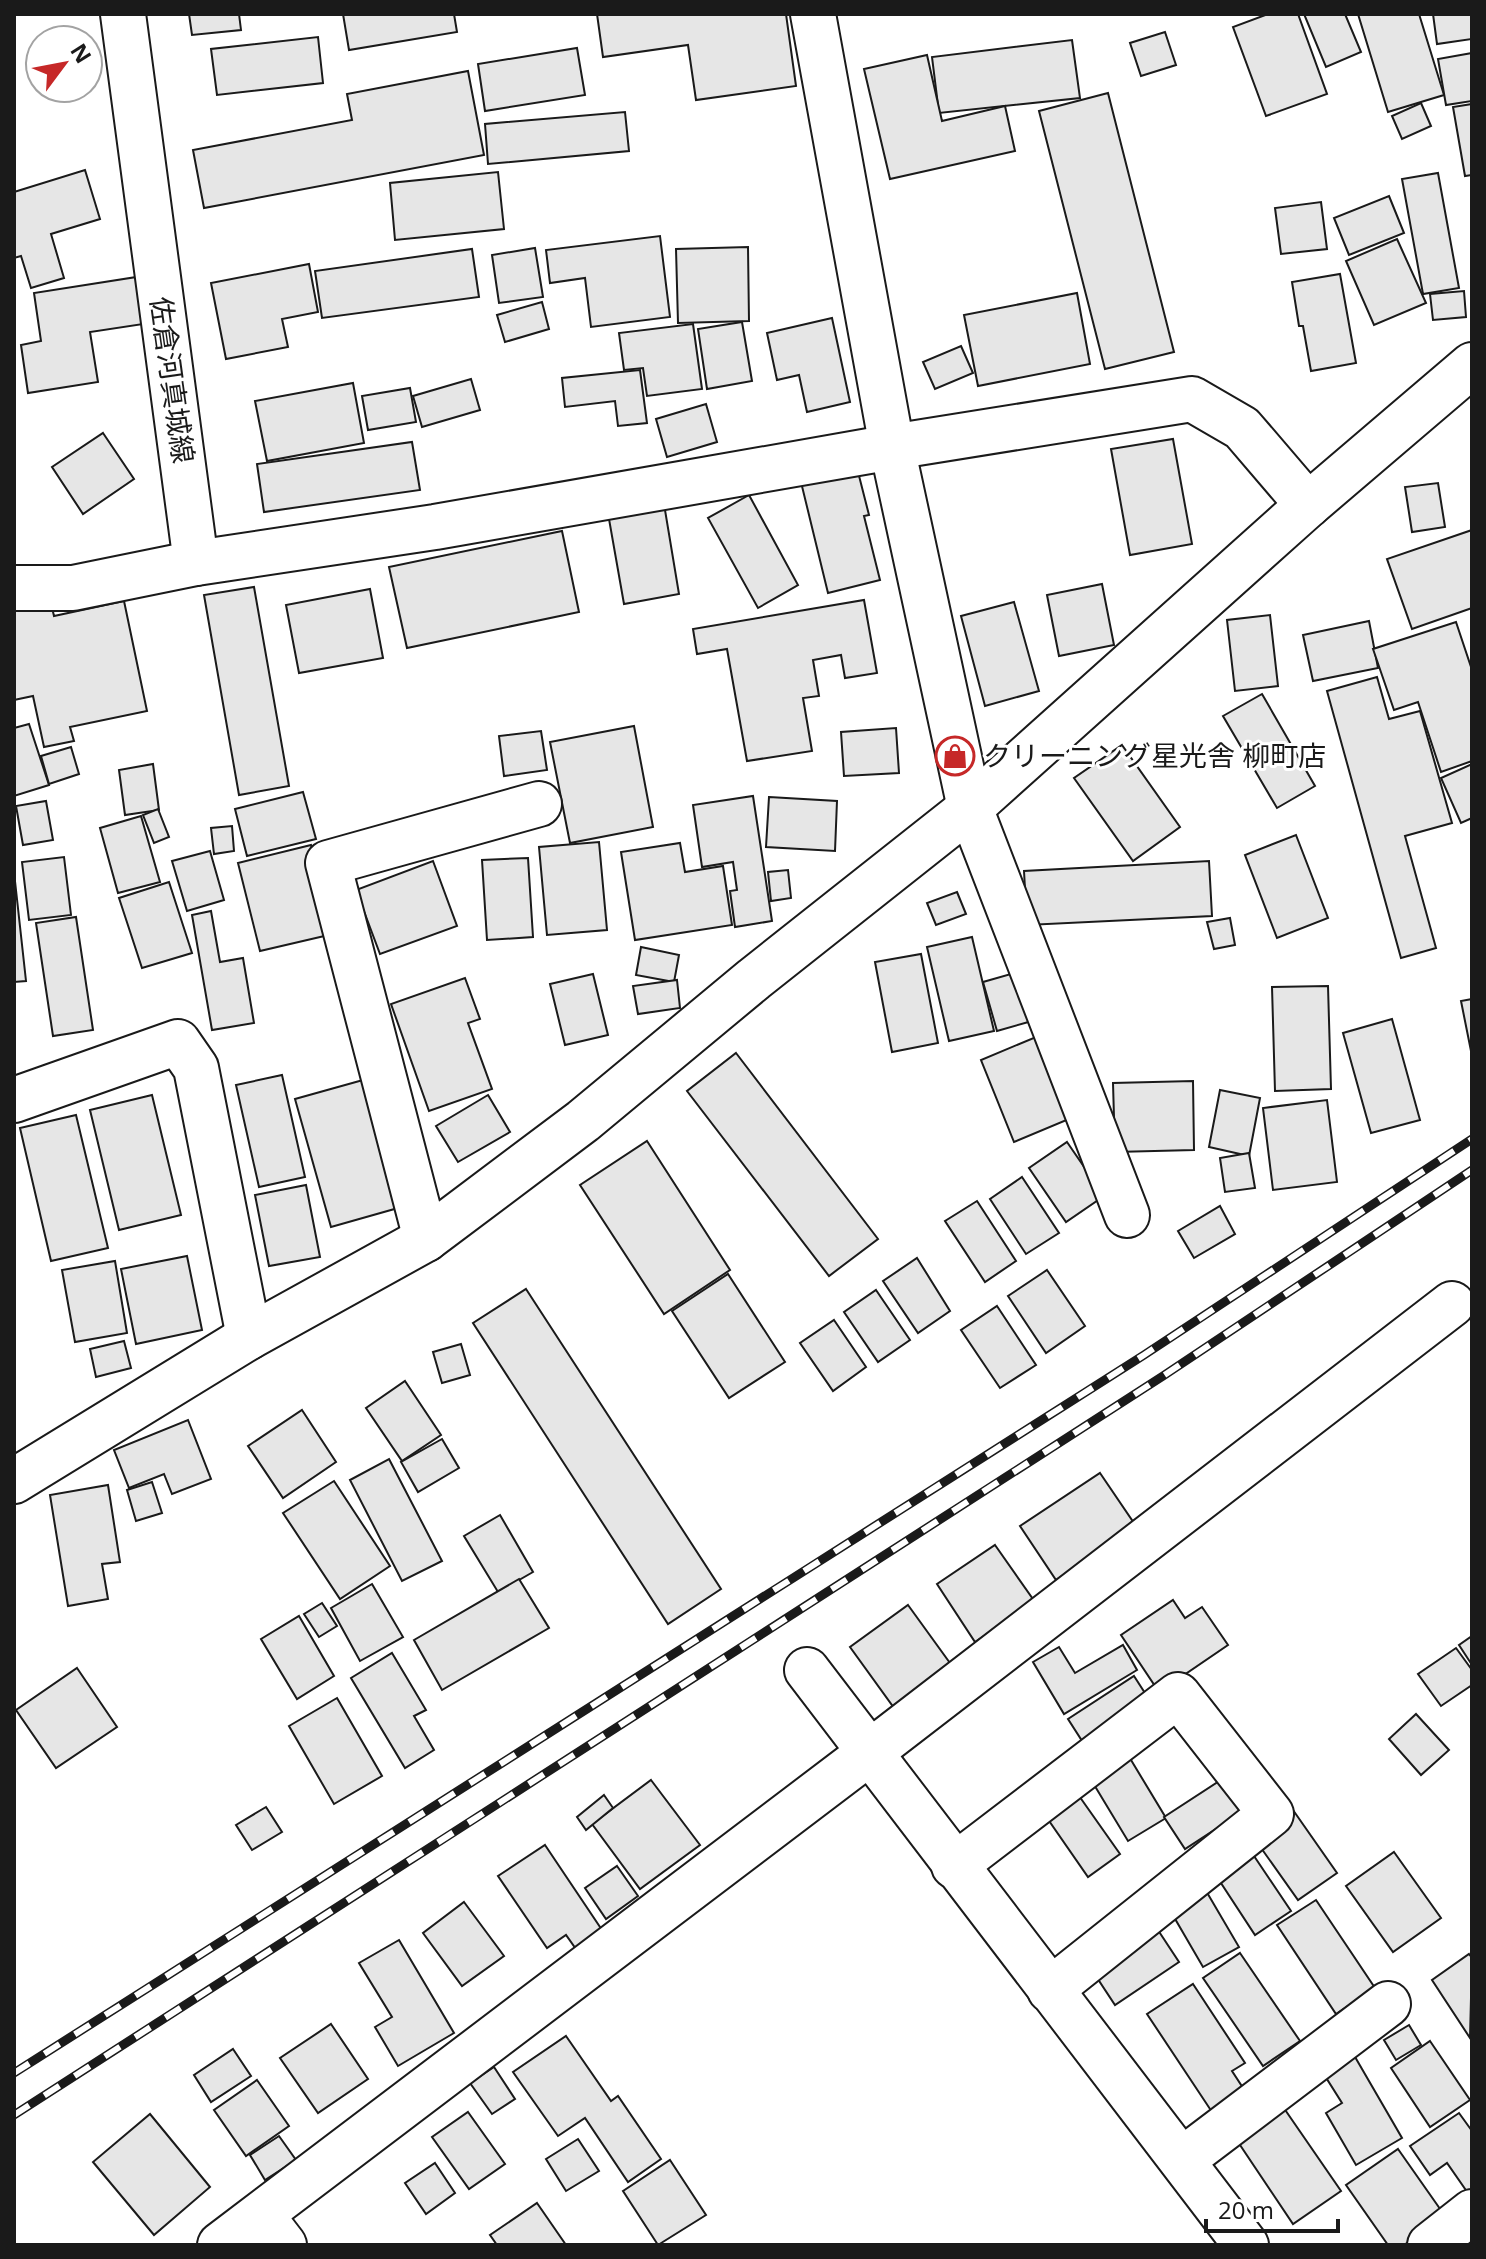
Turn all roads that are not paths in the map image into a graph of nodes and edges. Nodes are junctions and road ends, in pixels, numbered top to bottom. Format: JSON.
{"nodes":[{"id":1,"x":123,"y":14,"type":"edge"},
{"id":2,"x":813,"y":14,"type":"edge"},
{"id":3,"x":1472,"y":365,"type":"edge"},
{"id":4,"x":892,"y":447,"type":"junction"},
{"id":5,"x":1308,"y":505,"type":"junction"},
{"id":6,"x":196,"y":563,"type":"junction"},
{"id":7,"x":14,"y":588,"type":"edge"},
{"id":8,"x":539,"y":804,"type":"dead end"},
{"id":9,"x":970,"y":808,"type":"junction"},
{"id":10,"x":14,"y":1100,"type":"edge"},
{"id":11,"x":1127,"y":1215,"type":"dead end"},
{"id":12,"x":426,"y":1239,"type":"junction"},
{"id":13,"x":1452,"y":1304,"type":"dead end"},
{"id":14,"x":249,"y":1337,"type":"junction"},
{"id":15,"x":14,"y":1481,"type":"edge"},
{"id":16,"x":807,"y":1670,"type":"dead end"},
{"id":17,"x":869,"y":1753,"type":"junction"},
{"id":18,"x":954,"y":1866,"type":"junction"},
{"id":19,"x":1050,"y":1990,"type":"junction"},
{"id":20,"x":1388,"y":2004,"type":"dead end"},
{"id":21,"x":1182,"y":2160,"type":"junction"},
{"id":22,"x":1472,"y":2212,"type":"edge"},
{"id":23,"x":272,"y":2230,"type":"edge"},
{"id":24,"x":220,"y":2245,"type":"edge"},
{"id":25,"x":1246,"y":2245,"type":"edge"},
{"id":26,"x":1430,"y":2245,"type":"edge"}],
"edges":[{"from":1,"to":6,"type":"street","name":"佐倉河真城線"},
{"from":2,"to":4,"type":"street"},
{"from":3,"to":5,"type":"street"},
{"from":4,"to":5,"type":"street"},
{"from":4,"to":6,"type":"street"},
{"from":4,"to":9,"type":"street"},
{"from":5,"to":9,"type":"street"},
{"from":6,"to":7,"type":"street"},
{"from":8,"to":12,"type":"street"},
{"from":9,"to":11,"type":"street"},
{"from":9,"to":12,"type":"street"},
{"from":10,"to":14,"type":"street"},
{"from":12,"to":14,"type":"street"},
{"from":13,"to":17,"type":"street"},
{"from":14,"to":15,"type":"street"},
{"from":16,"to":17,"type":"street"},
{"from":17,"to":18,"type":"street"},
{"from":17,"to":23,"type":"street"},
{"from":18,"to":19,"type":"street"},
{"from":18,"to":19,"type":"street"},
{"from":19,"to":21,"type":"street"},
{"from":20,"to":21,"type":"street"},
{"from":21,"to":25,"type":"street"},
{"from":22,"to":26,"type":"street"},
{"from":23,"to":24,"type":"street"}]}
